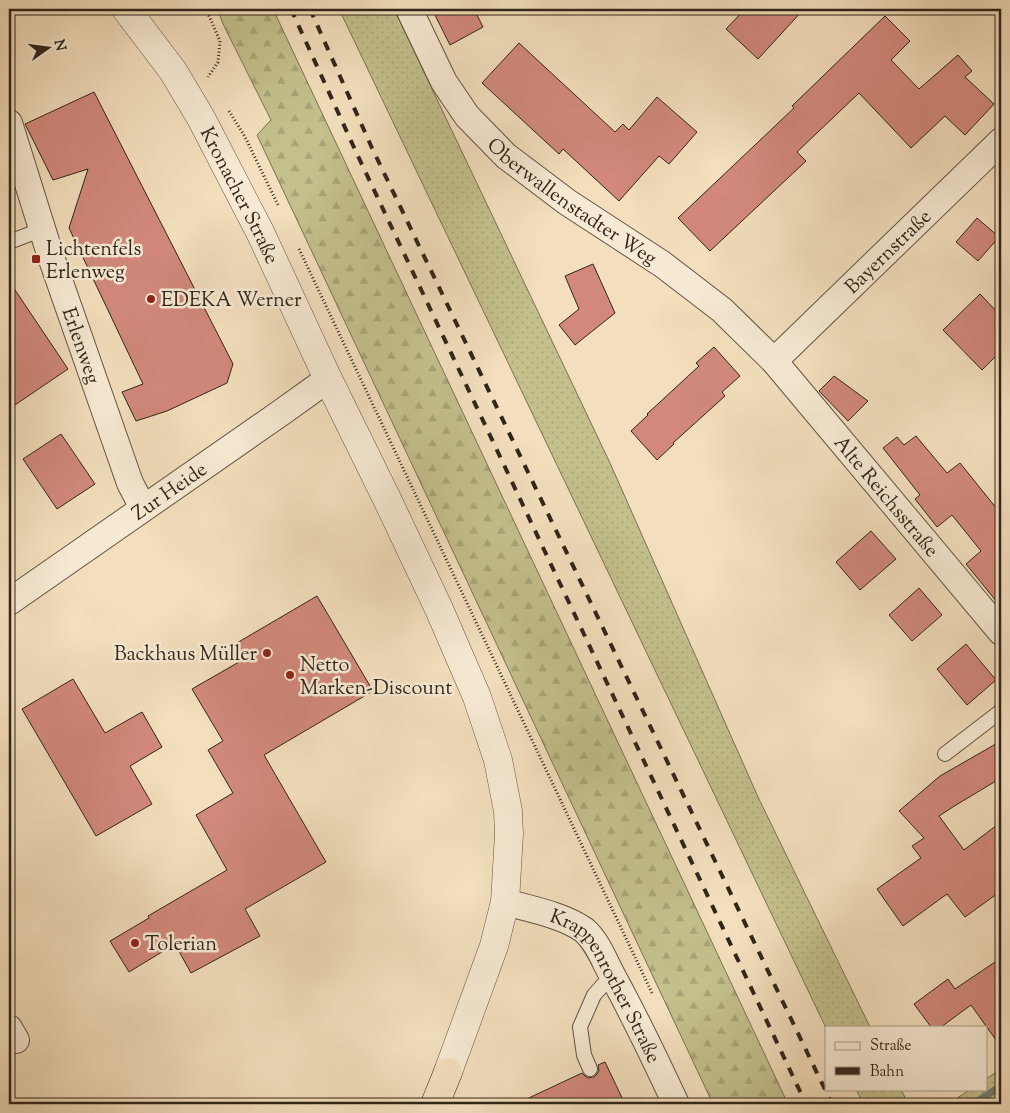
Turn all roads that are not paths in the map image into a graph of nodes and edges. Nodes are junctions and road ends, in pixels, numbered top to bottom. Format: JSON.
{"nodes":[{"id":1,"x":126,"y":9,"type":"edge"},
{"id":2,"x":408,"y":9,"type":"edge"},
{"id":3,"x":9,"y":123,"type":"edge"},
{"id":4,"x":1001,"y":141,"type":"edge"},
{"id":5,"x":43,"y":229,"type":"junction"},
{"id":6,"x":9,"y":242,"type":"edge"},
{"id":7,"x":774,"y":361,"type":"junction"},
{"id":8,"x":328,"y":379,"type":"junction"},
{"id":9,"x":143,"y":508,"type":"junction"},
{"id":10,"x":9,"y":602,"type":"edge"},
{"id":11,"x":1001,"y":632,"type":"edge"},
{"id":12,"x":1001,"y":711,"type":"edge"},
{"id":13,"x":945,"y":754,"type":"dead end"},
{"id":14,"x":505,"y":902,"type":"junction"},
{"id":15,"x":612,"y":975,"type":"junction"},
{"id":16,"x":590,"y":1069,"type":"dead end"},
{"id":17,"x":448,"y":1072,"type":"joint"},
{"id":18,"x":435,"y":1104,"type":"edge"},
{"id":19,"x":676,"y":1104,"type":"edge"}],
"edges":[{"from":1,"to":8,"type":"street","name":"Kronacher Straße"},
{"from":2,"to":7,"type":"street","name":"Oberwallenstadter Weg"},
{"from":3,"to":5,"type":"street","name":"Erlenweg"},
{"from":4,"to":7,"type":"street","name":"Bayernstraße"},
{"from":5,"to":6,"type":"lane"},
{"from":5,"to":9,"type":"street","name":"Erlenweg"},
{"from":7,"to":11,"type":"street","name":"Alte Reichsstraße"},
{"from":8,"to":9,"type":"street","name":"Zur Heide"},
{"from":8,"to":14,"type":"street","name":"Kronacher Straße"},
{"from":9,"to":10,"type":"street","name":"Zur Heide"},
{"from":12,"to":13,"type":"lane"},
{"from":14,"to":15,"type":"street","name":"Krappenrother Straße"},
{"from":14,"to":17,"type":"street","name":"Kronacher Straße"},
{"from":15,"to":16,"type":"lane"},
{"from":15,"to":19,"type":"street","name":"Krappenrother Straße"},
{"from":17,"to":18,"type":"highway"}]}
